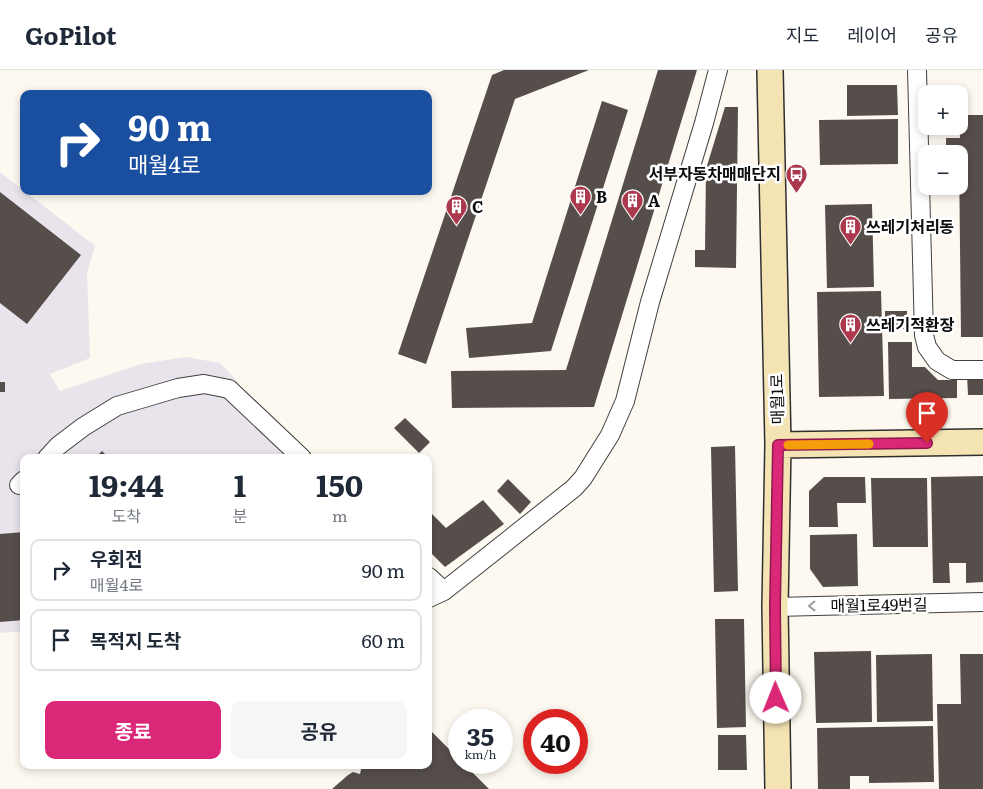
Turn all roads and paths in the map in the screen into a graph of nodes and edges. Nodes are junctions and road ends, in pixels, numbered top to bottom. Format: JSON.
{"nodes":[{"id":1,"x":718,"y":70,"type":"edge"},
{"id":2,"x":770,"y":70,"type":"edge"},
{"id":3,"x":917,"y":70,"type":"edge"},
{"id":4,"x":983,"y":370,"type":"edge"},
{"id":5,"x":983,"y":442,"type":"edge"},
{"id":6,"x":778,"y":445,"type":"junction"},
{"id":7,"x":51,"y":454,"type":"edge"},
{"id":8,"x":298,"y":454,"type":"edge"},
{"id":9,"x":436,"y":595,"type":"edge"},
{"id":10,"x":983,"y":602,"type":"edge"},
{"id":11,"x":775,"y":607,"type":"junction"},
{"id":12,"x":778,"y":789,"type":"edge"}],
"edges":[{"from":1,"to":9,"type":"street"},
{"from":2,"to":6,"type":"street","name":"매월1로"},
{"from":3,"to":4,"type":"street"},
{"from":5,"to":6,"type":"street"},
{"from":6,"to":11,"type":"street","name":"매월1로"},
{"from":7,"to":8,"type":"street"},
{"from":10,"to":11,"type":"street","name":"매월1로49번길","one_way":true},
{"from":11,"to":12,"type":"street","name":"매월1로"}]}
